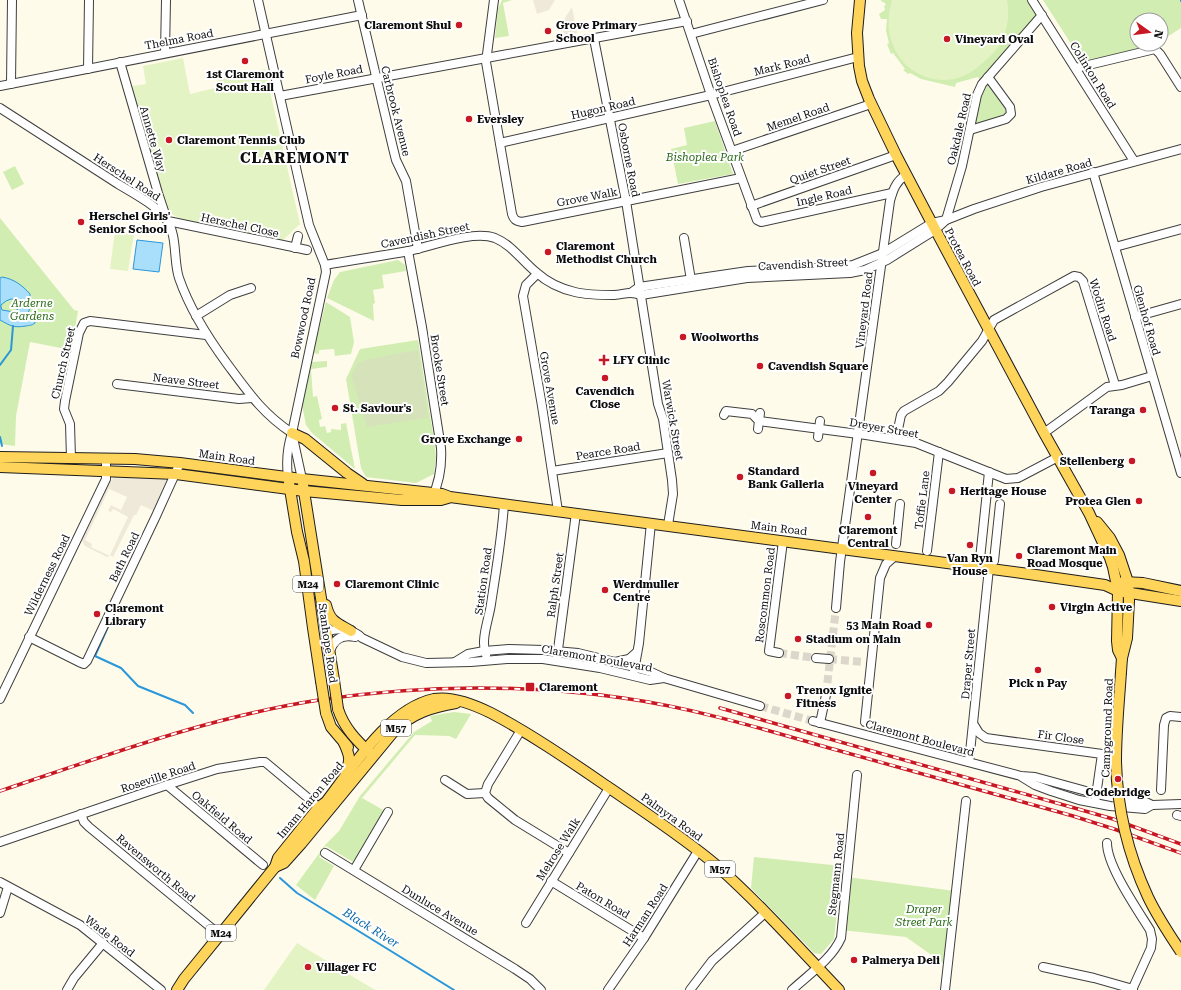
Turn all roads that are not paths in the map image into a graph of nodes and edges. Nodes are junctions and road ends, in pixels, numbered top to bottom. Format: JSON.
{"nodes":[{"id":1,"x":12,"y":0,"type":"edge"},
{"id":2,"x":89,"y":0,"type":"edge"},
{"id":3,"x":166,"y":0,"type":"edge"},
{"id":4,"x":258,"y":0,"type":"edge"},
{"id":5,"x":358,"y":0,"type":"edge"},
{"id":6,"x":494,"y":0,"type":"edge"},
{"id":7,"x":679,"y":0,"type":"edge"},
{"id":8,"x":823,"y":0,"type":"edge"},
{"id":9,"x":860,"y":0,"type":"edge"},
{"id":10,"x":1032,"y":0,"type":"edge"},
{"id":11,"x":362,"y":15,"type":"junction"},
{"id":12,"x":1042,"y":15,"type":"junction"},
{"id":13,"x":687,"y":21,"type":"junction"},
{"id":14,"x":266,"y":34,"type":"junction"},
{"id":15,"x":691,"y":34,"type":"junction"},
{"id":16,"x":594,"y":39,"type":"junction"},
{"id":17,"x":165,"y":53,"type":"junction"},
{"id":18,"x":487,"y":57,"type":"junction"},
{"id":19,"x":858,"y":57,"type":"junction"},
{"id":20,"x":120,"y":62,"type":"junction"},
{"id":21,"x":1076,"y":68,"type":"junction"},
{"id":22,"x":88,"y":69,"type":"junction"},
{"id":23,"x":376,"y":77,"type":"junction"},
{"id":24,"x":988,"y":77,"type":"junction"},
{"id":25,"x":11,"y":84,"type":"junction"},
{"id":26,"x":0,"y":86,"type":"edge"},
{"id":27,"x":1181,"y":87,"type":"edge"},
{"id":28,"x":711,"y":94,"type":"junction"},
{"id":29,"x":280,"y":96,"type":"junction"},
{"id":30,"x":871,"y":104,"type":"junction"},
{"id":31,"x":0,"y":108,"type":"edge"},
{"id":32,"x":609,"y":117,"type":"junction"},
{"id":33,"x":970,"y":130,"type":"junction"},
{"id":34,"x":500,"y":142,"type":"junction"},
{"id":35,"x":1181,"y":149,"type":"edge"},
{"id":36,"x":732,"y":151,"type":"junction"},
{"id":37,"x":896,"y":155,"type":"junction"},
{"id":38,"x":1134,"y":161,"type":"junction"},
{"id":39,"x":1093,"y":172,"type":"junction"},
{"id":40,"x":906,"y":175,"type":"junction"},
{"id":41,"x":741,"y":178,"type":"junction"},
{"id":42,"x":892,"y":193,"type":"junction"},
{"id":43,"x":626,"y":201,"type":"junction"},
{"id":44,"x":751,"y":206,"type":"junction"},
{"id":45,"x":946,"y":220,"type":"junction"},
{"id":46,"x":168,"y":221,"type":"junction"},
{"id":47,"x":761,"y":222,"type":"joint"},
{"id":48,"x":934,"y":227,"type":"junction"},
{"id":49,"x":1181,"y":229,"type":"edge"},
{"id":50,"x":298,"y":236,"type":"dead end"},
{"id":51,"x":684,"y":238,"type":"dead end"},
{"id":52,"x":1115,"y":247,"type":"junction"},
{"id":53,"x":295,"y":248,"type":"junction"},
{"id":54,"x":418,"y":249,"type":"junction"},
{"id":55,"x":307,"y":250,"type":"dead end"},
{"id":56,"x":408,"y":251,"type":"junction"},
{"id":57,"x":883,"y":253,"type":"junction"},
{"id":58,"x":881,"y":262,"type":"junction"},
{"id":59,"x":325,"y":265,"type":"junction"},
{"id":60,"x":537,"y":274,"type":"junction"},
{"id":61,"x":690,"y":274,"type":"dead end"},
{"id":62,"x":251,"y":288,"type":"dead end"},
{"id":63,"x":640,"y":291,"type":"junction"},
{"id":64,"x":1181,"y":304,"type":"edge"},
{"id":65,"x":196,"y":316,"type":"junction"},
{"id":66,"x":1135,"y":317,"type":"junction"},
{"id":67,"x":988,"y":330,"type":"junction"},
{"id":68,"x":206,"y":335,"type":"junction"},
{"id":69,"x":1152,"y":376,"type":"junction"},
{"id":70,"x":118,"y":384,"type":"dead end"},
{"id":71,"x":1115,"y":385,"type":"junction"},
{"id":72,"x":252,"y":398,"type":"junction"},
{"id":73,"x":724,"y":415,"type":"dead end"},
{"id":74,"x":292,"y":433,"type":"junction"},
{"id":75,"x":1044,"y":433,"type":"junction"},
{"id":76,"x":858,"y":434,"type":"junction"},
{"id":77,"x":896,"y":439,"type":"junction"},
{"id":78,"x":939,"y":452,"type":"junction"},
{"id":79,"x":668,"y":453,"type":"junction"},
{"id":80,"x":0,"y":457,"type":"edge"},
{"id":81,"x":1058,"y":457,"type":"junction"},
{"id":82,"x":71,"y":458,"type":"junction"},
{"id":83,"x":106,"y":458,"type":"junction"},
{"id":84,"x":180,"y":463,"type":"junction"},
{"id":85,"x":0,"y":467,"type":"edge"},
{"id":86,"x":106,"y":470,"type":"junction"},
{"id":87,"x":552,"y":471,"type":"junction"},
{"id":88,"x":989,"y":472,"type":"junction"},
{"id":89,"x":1181,"y":473,"type":"edge"},
{"id":90,"x":176,"y":474,"type":"junction"},
{"id":91,"x":288,"y":477,"type":"junction"},
{"id":92,"x":302,"y":479,"type":"junction"},
{"id":93,"x":365,"y":485,"type":"junction"},
{"id":94,"x":290,"y":489,"type":"junction"},
{"id":95,"x":304,"y":491,"type":"junction"},
{"id":96,"x":433,"y":496,"type":"junction"},
{"id":97,"x":504,"y":504,"type":"junction"},
{"id":98,"x":900,"y":504,"type":"dead end"},
{"id":99,"x":1000,"y":504,"type":"dead end"},
{"id":100,"x":558,"y":511,"type":"junction"},
{"id":101,"x":576,"y":513,"type":"junction"},
{"id":102,"x":1089,"y":513,"type":"junction"},
{"id":103,"x":651,"y":523,"type":"junction"},
{"id":104,"x":668,"y":525,"type":"junction"},
{"id":105,"x":783,"y":541,"type":"junction"},
{"id":106,"x":896,"y":544,"type":"dead end"},
{"id":107,"x":842,"y":549,"type":"junction"},
{"id":108,"x":928,"y":551,"type":"dead end"},
{"id":109,"x":895,"y":556,"type":"junction"},
{"id":110,"x":980,"y":559,"type":"dead end"},
{"id":111,"x":991,"y":565,"type":"junction"},
{"id":112,"x":317,"y":579,"type":"junction"},
{"id":113,"x":1117,"y":586,"type":"junction"},
{"id":114,"x":1128,"y":587,"type":"junction"},
{"id":115,"x":1181,"y":590,"type":"edge"},
{"id":116,"x":1181,"y":601,"type":"edge"},
{"id":117,"x":836,"y":608,"type":"tunnel mouth"},
{"id":118,"x":351,"y":631,"type":"junction"},
{"id":119,"x":326,"y":632,"type":"junction"},
{"id":120,"x":29,"y":637,"type":"junction"},
{"id":121,"x":362,"y":638,"type":"junction"},
{"id":122,"x":330,"y":651,"type":"junction"},
{"id":123,"x":484,"y":651,"type":"junction"},
{"id":124,"x":557,"y":651,"type":"junction"},
{"id":125,"x":637,"y":652,"type":"junction"},
{"id":126,"x":779,"y":652,"type":"tunnel mouth"},
{"id":127,"x":816,"y":658,"type":"tunnel mouth"},
{"id":128,"x":1122,"y":658,"type":"junction"},
{"id":129,"x":492,"y":659,"type":"junction"},
{"id":130,"x":829,"y":659,"type":"tunnel mouth"},
{"id":131,"x":556,"y":660,"type":"junction"},
{"id":132,"x":454,"y":662,"type":"junction"},
{"id":133,"x":615,"y":662,"type":"junction"},
{"id":134,"x":634,"y":672,"type":"junction"},
{"id":135,"x":321,"y":680,"type":"junction"},
{"id":136,"x":826,"y":695,"type":"tunnel mouth"},
{"id":137,"x":0,"y":699,"type":"edge"},
{"id":138,"x":462,"y":702,"type":"junction"},
{"id":139,"x":760,"y":706,"type":"tunnel mouth"},
{"id":140,"x":1181,"y":717,"type":"edge"},
{"id":141,"x":865,"y":722,"type":"dead end"},
{"id":142,"x":974,"y":725,"type":"junction"},
{"id":143,"x":521,"y":730,"type":"junction"},
{"id":144,"x":344,"y":743,"type":"junction"},
{"id":145,"x":366,"y":757,"type":"junction"},
{"id":146,"x":969,"y":762,"type":"junction"},
{"id":147,"x":857,"y":776,"type":"dead end"},
{"id":148,"x":1021,"y":776,"type":"junction"},
{"id":149,"x":445,"y":780,"type":"dead end"},
{"id":150,"x":167,"y":785,"type":"junction"},
{"id":151,"x":608,"y":788,"type":"junction"},
{"id":152,"x":1161,"y":790,"type":"dead end"},
{"id":153,"x":486,"y":793,"type":"junction"},
{"id":154,"x":1096,"y":794,"type":"junction"},
{"id":155,"x":966,"y":801,"type":"dead end"},
{"id":156,"x":1095,"y":803,"type":"junction"},
{"id":157,"x":1181,"y":804,"type":"edge"},
{"id":158,"x":317,"y":805,"type":"junction"},
{"id":159,"x":1152,"y":805,"type":"junction"},
{"id":160,"x":388,"y":812,"type":"dead end"},
{"id":161,"x":80,"y":814,"type":"junction"},
{"id":162,"x":0,"y":842,"type":"edge"},
{"id":163,"x":1107,"y":843,"type":"dead end"},
{"id":164,"x":698,"y":851,"type":"junction"},
{"id":165,"x":325,"y":853,"type":"dead end"},
{"id":166,"x":569,"y":853,"type":"junction"},
{"id":167,"x":264,"y":866,"type":"dead end"},
{"id":168,"x":275,"y":867,"type":"junction"},
{"id":169,"x":354,"y":870,"type":"junction"},
{"id":170,"x":551,"y":881,"type":"junction"},
{"id":171,"x":4,"y":884,"type":"edge"},
{"id":172,"x":765,"y":912,"type":"junction"},
{"id":173,"x":0,"y":913,"type":"edge"},
{"id":174,"x":526,"y":923,"type":"dead end"},
{"id":175,"x":220,"y":935,"type":"junction"},
{"id":176,"x":644,"y":938,"type":"junction"},
{"id":177,"x":103,"y":943,"type":"junction"},
{"id":178,"x":1181,"y":952,"type":"edge"},
{"id":179,"x":817,"y":967,"type":"junction"},
{"id":180,"x":1043,"y":967,"type":"dead end"},
{"id":181,"x":1132,"y":989,"type":"edge"},
{"id":182,"x":67,"y":990,"type":"edge"},
{"id":183,"x":161,"y":990,"type":"edge"},
{"id":184,"x":176,"y":990,"type":"edge"},
{"id":185,"x":541,"y":990,"type":"edge"},
{"id":186,"x":608,"y":990,"type":"edge"},
{"id":187,"x":690,"y":990,"type":"edge"},
{"id":188,"x":792,"y":990,"type":"edge"},
{"id":189,"x":839,"y":990,"type":"edge"},
{"id":190,"x":945,"y":990,"type":"edge"}],
"edges":[{"from":1,"to":25,"type":"street"},
{"from":2,"to":22,"type":"street"},
{"from":3,"to":17,"type":"street"},
{"from":4,"to":14,"type":"street","name":"Bowwood Road"},
{"from":5,"to":11,"type":"street","name":"Carbrook Avenue"},
{"from":6,"to":18,"type":"street"},
{"from":7,"to":13,"type":"street","name":"Bishoplea Road"},
{"from":8,"to":15,"type":"street"},
{"from":9,"to":19,"type":"main road","name":"Protea Road"},
{"from":10,"to":12,"type":"street","name":"Colinton Road"},
{"from":11,"to":14,"type":"street","name":"Thelma Road"},
{"from":11,"to":23,"type":"street","name":"Carbrook Avenue"},
{"from":12,"to":21,"type":"street","name":"Colinton Road"},
{"from":12,"to":24,"type":"street","name":"Oakdale Road"},
{"from":13,"to":15,"type":"street","name":"Bishoplea Road"},
{"from":13,"to":16,"type":"street","name":"Foyle Road"},
{"from":14,"to":17,"type":"street","name":"Thelma Road"},
{"from":14,"to":29,"type":"street","name":"Bowwood Road"},
{"from":15,"to":28,"type":"street","name":"Bishoplea Road"},
{"from":16,"to":18,"type":"street","name":"Foyle Road"},
{"from":16,"to":32,"type":"street","name":"Osborne Road"},
{"from":17,"to":20,"type":"street","name":"Thelma Road"},
{"from":18,"to":23,"type":"street","name":"Foyle Road"},
{"from":18,"to":34,"type":"street"},
{"from":19,"to":28,"type":"street","name":"Mark Road"},
{"from":19,"to":30,"type":"main road","name":"Protea Road"},
{"from":20,"to":22,"type":"street","name":"Thelma Road"},
{"from":20,"to":46,"type":"street","name":"Annette Way"},
{"from":21,"to":27,"type":"street"},
{"from":21,"to":38,"type":"street","name":"Colinton Road"},
{"from":22,"to":25,"type":"street","name":"Thelma Road"},
{"from":23,"to":29,"type":"street","name":"Foyle Road"},
{"from":23,"to":54,"type":"street","name":"Carbrook Avenue"},
{"from":24,"to":33,"type":"street","name":"Oakdale Road"},
{"from":24,"to":33,"type":"street"},
{"from":25,"to":26,"type":"street","name":"Thelma Road"},
{"from":28,"to":32,"type":"street","name":"Hugon Road"},
{"from":28,"to":36,"type":"street","name":"Bishoplea Road"},
{"from":29,"to":59,"type":"street","name":"Bowwood Road"},
{"from":30,"to":36,"type":"street","name":"Memel Road"},
{"from":30,"to":37,"type":"main road","name":"Protea Road"},
{"from":31,"to":46,"type":"street","name":"Herschel Road"},
{"from":32,"to":34,"type":"street","name":"Hugon Road"},
{"from":32,"to":43,"type":"street","name":"Osborne Road"},
{"from":33,"to":45,"type":"street","name":"Oakdale Road"},
{"from":34,"to":43,"type":"street","name":"Grove Walk"},
{"from":35,"to":38,"type":"street","name":"Kildare Road"},
{"from":36,"to":41,"type":"street","name":"Bishoplea Road"},
{"from":37,"to":40,"type":"main road","name":"Protea Road"},
{"from":37,"to":44,"type":"street","name":"Quiet Street"},
{"from":38,"to":39,"type":"street","name":"Kildare Road"},
{"from":39,"to":45,"type":"street","name":"Kildare Road"},
{"from":39,"to":52,"type":"street","name":"Glenhof Road"},
{"from":40,"to":42,"type":"street","name":"Vineyard Road"},
{"from":40,"to":48,"type":"main road","name":"Protea Road"},
{"from":41,"to":43,"type":"street","name":"Grove Walk"},
{"from":41,"to":44,"type":"street","name":"Bishoplea Road"},
{"from":42,"to":47,"type":"street","name":"Ingle Road"},
{"from":42,"to":57,"type":"street","name":"Vineyard Road"},
{"from":43,"to":63,"type":"street","name":"Osborne Road"},
{"from":44,"to":47,"type":"street","name":"Bishoplea Road"},
{"from":45,"to":48,"type":"street","name":"Cavendish Street"},
{"from":46,"to":53,"type":"street","name":"Herschel Close"},
{"from":46,"to":65,"type":"street"},
{"from":48,"to":57,"type":"street","name":"Cavendish Street"},
{"from":48,"to":58,"type":"street","name":"Cavendish Street"},
{"from":48,"to":67,"type":"main road","name":"Protea Road"},
{"from":49,"to":52,"type":"street"},
{"from":50,"to":53,"type":"street"},
{"from":51,"to":61,"type":"street"},
{"from":52,"to":66,"type":"street","name":"Glenhof Road"},
{"from":53,"to":55,"type":"street","name":"Herschel Close"},
{"from":54,"to":56,"type":"street","name":"Cavendish Street"},
{"from":54,"to":60,"type":"street","name":"Cavendish Street"},
{"from":56,"to":59,"type":"street","name":"Cavendish Street"},
{"from":56,"to":96,"type":"street","name":"Brooke Street"},
{"from":57,"to":58,"type":"street","name":"Vineyard Road"},
{"from":57,"to":63,"type":"street","name":"Cavendish Street"},
{"from":58,"to":63,"type":"street","name":"Cavendish Street"},
{"from":58,"to":76,"type":"street","name":"Vineyard Road"},
{"from":59,"to":74,"type":"street","name":"Bowwood Road"},
{"from":60,"to":63,"type":"street","name":"Cavendish Street"},
{"from":60,"to":87,"type":"street","name":"Grove Avenue"},
{"from":62,"to":65,"type":"street"},
{"from":63,"to":79,"type":"street","name":"Warwick Street"},
{"from":64,"to":66,"type":"street"},
{"from":65,"to":68,"type":"street"},
{"from":66,"to":69,"type":"street","name":"Glenhof Road"},
{"from":67,"to":71,"type":"street","name":"Wodin Road"},
{"from":67,"to":75,"type":"main road","name":"Protea Road"},
{"from":67,"to":77,"type":"street"},
{"from":68,"to":72,"type":"street"},
{"from":68,"to":82,"type":"street","name":"Church Street"},
{"from":69,"to":71,"type":"street"},
{"from":69,"to":89,"type":"street","name":"Glenhof Road"},
{"from":70,"to":72,"type":"street","name":"Neave Street"},
{"from":71,"to":75,"type":"street"},
{"from":72,"to":74,"type":"street"},
{"from":73,"to":76,"type":"street","name":"Dreyer Street"},
{"from":74,"to":91,"type":"street","name":"Bowwood Road"},
{"from":74,"to":92,"type":"street","name":"Bowwood Road"},
{"from":74,"to":93,"type":"main road"},
{"from":75,"to":81,"type":"main road","name":"Protea Road"},
{"from":76,"to":77,"type":"street","name":"Dreyer Street"},
{"from":76,"to":107,"type":"street","name":"Vineyard Road"},
{"from":77,"to":78,"type":"street","name":"Dreyer Street"},
{"from":78,"to":88,"type":"street","name":"Dreyer Street"},
{"from":78,"to":108,"type":"street","name":"Toffie Lane"},
{"from":79,"to":87,"type":"street","name":"Pearce Road"},
{"from":79,"to":104,"type":"street","name":"Warwick Street"},
{"from":80,"to":82,"type":"main road","name":"Main Road"},
{"from":81,"to":88,"type":"street","name":"Dreyer Street"},
{"from":81,"to":102,"type":"main road","name":"Protea Road"},
{"from":82,"to":83,"type":"main road","name":"Main Road"},
{"from":83,"to":84,"type":"main road","name":"Main Road"},
{"from":83,"to":86,"type":"street","name":"Wilderness Road"},
{"from":84,"to":90,"type":"street","name":"Bath Road"},
{"from":84,"to":91,"type":"main road","name":"Main Road"},
{"from":85,"to":86,"type":"main road","name":"Main Road"},
{"from":86,"to":90,"type":"main road","name":"Main Road"},
{"from":86,"to":120,"type":"street","name":"Wilderness Road"},
{"from":87,"to":100,"type":"street","name":"Grove Avenue"},
{"from":88,"to":110,"type":"street"},
{"from":90,"to":94,"type":"main road","name":"Main Road"},
{"from":90,"to":120,"type":"street","name":"Bath Road"},
{"from":91,"to":92,"type":"main road","name":"Main Road"},
{"from":91,"to":94,"type":"main road","name":"Bowwood Road","number":"M24"},
{"from":92,"to":93,"type":"main road","name":"Main Road"},
{"from":92,"to":95,"type":"main road","name":"Bowwood Road","number":"M24"},
{"from":93,"to":96,"type":"main road","name":"Main Road"},
{"from":94,"to":95,"type":"main road","name":"Main Road"},
{"from":94,"to":135,"type":"main road","name":"Stanhope Road","number":"M24"},
{"from":95,"to":96,"type":"main road","name":"Main Road"},
{"from":95,"to":112,"type":"main road","name":"Stanhope Road","number":"M24"},
{"from":96,"to":97,"type":"main road","name":"Main Road"},
{"from":97,"to":100,"type":"main road","name":"Main Road"},
{"from":97,"to":123,"type":"street","name":"Station Road"},
{"from":98,"to":106,"type":"street"},
{"from":99,"to":111,"type":"street","name":"Draper Street"},
{"from":100,"to":101,"type":"main road","name":"Main Road"},
{"from":101,"to":103,"type":"main road","name":"Main Road"},
{"from":101,"to":124,"type":"street","name":"Ralph Street"},
{"from":102,"to":113,"type":"main road","name":"Protea Road"},
{"from":102,"to":114,"type":"main road","name":"Protea Road"},
{"from":103,"to":104,"type":"main road","name":"Main Road"},
{"from":103,"to":125,"type":"street"},
{"from":104,"to":105,"type":"main road","name":"Main Road"},
{"from":105,"to":107,"type":"main road","name":"Main Road"},
{"from":105,"to":126,"type":"street","name":"Roscommon Road"},
{"from":107,"to":109,"type":"main road","name":"Main Road"},
{"from":107,"to":117,"type":"street","name":"Vineyard Road"},
{"from":109,"to":111,"type":"main road","name":"Main Road"},
{"from":109,"to":141,"type":"street"},
{"from":111,"to":113,"type":"main road","name":"Main Road"},
{"from":111,"to":142,"type":"street","name":"Draper Street"},
{"from":112,"to":118,"type":"main road"},
{"from":112,"to":119,"type":"main road","name":"Stanhope Road","number":"M24"},
{"from":113,"to":114,"type":"main road","name":"Main Road"},
{"from":113,"to":128,"type":"main road","name":"Campground Road"},
{"from":114,"to":115,"type":"main road","name":"Main Road"},
{"from":114,"to":116,"type":"main road","name":"Main Road"},
{"from":114,"to":128,"type":"main road","name":"Campground Road"},
{"from":118,"to":119,"type":"street"},
{"from":118,"to":121,"type":"street","name":"Claremont Boulevard"},
{"from":119,"to":122,"type":"main road","name":"Stanhope Road","number":"M24"},
{"from":119,"to":135,"type":"main road"},
{"from":120,"to":137,"type":"street","name":"Wilderness Road"},
{"from":121,"to":122,"type":"street"},
{"from":121,"to":132,"type":"street","name":"Claremont Boulevard"},
{"from":122,"to":145,"type":"main road","name":"Stanhope Road","number":"M24","bridge":true},
{"from":123,"to":124,"type":"street","name":"Claremont Boulevard"},
{"from":123,"to":129,"type":"street"},
{"from":123,"to":132,"type":"street","name":"Claremont Boulevard"},
{"from":124,"to":131,"type":"street","name":"Ralph Street"},
{"from":124,"to":133,"type":"street","name":"Claremont Boulevard"},
{"from":125,"to":133,"type":"street"},
{"from":125,"to":134,"type":"street"},
{"from":127,"to":130,"type":"street"},
{"from":128,"to":178,"type":"main road","name":"Campground Road","bridge":true},
{"from":129,"to":131,"type":"street","name":"Claremont Boulevard"},
{"from":129,"to":132,"type":"street","name":"Claremont Boulevard"},
{"from":131,"to":134,"type":"street","name":"Claremont Boulevard"},
{"from":133,"to":134,"type":"street","name":"Claremont Boulevard"},
{"from":134,"to":139,"type":"street","name":"Claremont Boulevard"},
{"from":135,"to":144,"type":"main road","name":"Stanhope Road","number":"M24","bridge":true},
{"from":136,"to":146,"type":"street","name":"Claremont Boulevard"},
{"from":138,"to":143,"type":"main road","name":"Palmyra Road","number":"M57"},
{"from":138,"to":145,"type":"main road","number":"M57"},
{"from":138,"to":145,"type":"main road","name":"Palmyra Road","number":"M57"},
{"from":140,"to":152,"type":"street"},
{"from":142,"to":146,"type":"street","name":"Draper Street"},
{"from":142,"to":154,"type":"street","name":"Fir Close"},
{"from":143,"to":151,"type":"main road","name":"Palmyra Road","number":"M57"},
{"from":143,"to":153,"type":"street"},
{"from":144,"to":145,"type":"main road","name":"Stanhope Road","number":"M24"},
{"from":144,"to":158,"type":"main road"},
{"from":145,"to":158,"type":"main road","name":"Imam Haron Road","number":"M24"},
{"from":145,"to":168,"type":"main road","name":"Imam Haron Road","number":"M24"},
{"from":146,"to":148,"type":"street","name":"Claremont Boulevard"},
{"from":147,"to":179,"type":"street","name":"Stegmann Road"},
{"from":148,"to":154,"type":"street","name":"Claremont Boulevard"},
{"from":148,"to":156,"type":"street","name":"Claremont Boulevard"},
{"from":149,"to":153,"type":"street"},
{"from":150,"to":158,"type":"street","name":"Roseville Road"},
{"from":150,"to":161,"type":"street","name":"Roseville Road"},
{"from":150,"to":167,"type":"street","name":"Oakfield Road"},
{"from":151,"to":164,"type":"main road","name":"Palmyra Road","number":"M57"},
{"from":151,"to":166,"type":"street","name":"Melrose Walk"},
{"from":153,"to":166,"type":"street"},
{"from":154,"to":156,"type":"street","name":"Fir Close"},
{"from":154,"to":159,"type":"street","name":"Claremont Boulevard"},
{"from":155,"to":190,"type":"street"},
{"from":156,"to":159,"type":"street","name":"Claremont Boulevard"},
{"from":157,"to":159,"type":"street","name":"Claremont Boulevard"},
{"from":158,"to":168,"type":"main road","name":"Imam Haron Road","number":"M24"},
{"from":160,"to":169,"type":"street"},
{"from":161,"to":162,"type":"street","name":"Roseville Road"},
{"from":161,"to":175,"type":"street","name":"Ravensworth Road"},
{"from":163,"to":181,"type":"street"},
{"from":164,"to":172,"type":"main road","name":"Palmyra Road","number":"M57"},
{"from":164,"to":176,"type":"street","name":"Harman Road"},
{"from":165,"to":169,"type":"street","name":"Dunluce Avenue"},
{"from":166,"to":170,"type":"street","name":"Melrose Walk"},
{"from":168,"to":175,"type":"main road","name":"Imam Haron Road","number":"M24"},
{"from":169,"to":185,"type":"street","name":"Dunluce Avenue"},
{"from":170,"to":174,"type":"street","name":"Melrose Walk"},
{"from":170,"to":176,"type":"street","name":"Paton Road"},
{"from":171,"to":173,"type":"street"},
{"from":171,"to":177,"type":"street","name":"Wade Road"},
{"from":172,"to":179,"type":"main road","name":"Palmyra Road","number":"M57"},
{"from":172,"to":187,"type":"street"},
{"from":175,"to":184,"type":"main road","name":"Imam Haron Road","number":"M24"},
{"from":176,"to":186,"type":"street","name":"Harman Road"},
{"from":177,"to":182,"type":"street"},
{"from":177,"to":183,"type":"street","name":"Wade Road"},
{"from":179,"to":188,"type":"street","name":"Stegmann Road"},
{"from":179,"to":189,"type":"main road","name":"Palmyra Road","number":"M57"},
{"from":180,"to":181,"type":"street"}]}
